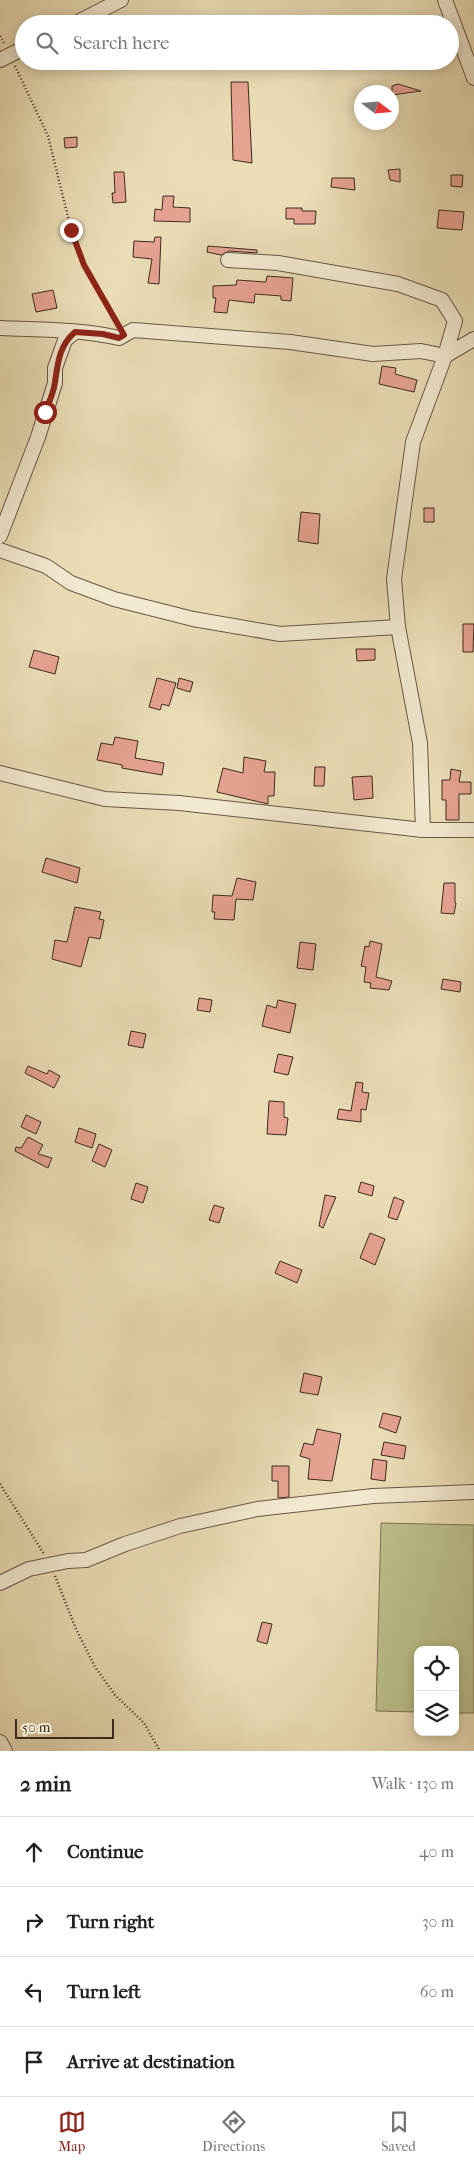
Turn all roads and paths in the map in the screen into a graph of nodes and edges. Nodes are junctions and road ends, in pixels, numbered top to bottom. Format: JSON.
{"nodes":[{"id":1,"x":122,"y":0,"type":"edge"},
{"id":2,"x":445,"y":0,"type":"edge"},
{"id":3,"x":92,"y":15,"type":"edge"},
{"id":4,"x":451,"y":15,"type":"edge"},
{"id":5,"x":0,"y":36,"type":"edge"},
{"id":6,"x":459,"y":38,"type":"edge"},
{"id":7,"x":5,"y":58,"type":"edge"},
{"id":8,"x":474,"y":78,"type":"edge"},
{"id":9,"x":228,"y":260,"type":"dead end"},
{"id":10,"x":0,"y":328,"type":"edge"},
{"id":11,"x":75,"y":332,"type":"junction"},
{"id":12,"x":124,"y":335,"type":"junction"},
{"id":13,"x":474,"y":339,"type":"edge"},
{"id":14,"x":445,"y":356,"type":"junction"},
{"id":15,"x":0,"y":536,"type":"edge"},
{"id":16,"x":0,"y":550,"type":"edge"},
{"id":17,"x":398,"y":627,"type":"junction"},
{"id":18,"x":0,"y":773,"type":"edge"},
{"id":19,"x":423,"y":830,"type":"junction"},
{"id":20,"x":474,"y":830,"type":"edge"},
{"id":21,"x":0,"y":1484,"type":"edge"},
{"id":22,"x":474,"y":1492,"type":"edge"},
{"id":23,"x":50,"y":1565,"type":"junction"},
{"id":24,"x":0,"y":1583,"type":"edge"},
{"id":25,"x":0,"y":1742,"type":"edge"},
{"id":26,"x":5,"y":1751,"type":"edge"},
{"id":27,"x":160,"y":1751,"type":"edge"}],
"edges":[{"from":1,"to":3,"type":"street"},
{"from":2,"to":4,"type":"street"},
{"from":5,"to":7,"type":"path"},
{"from":6,"to":8,"type":"street"},
{"from":7,"to":12,"type":"path"},
{"from":9,"to":14,"type":"street"},
{"from":10,"to":11,"type":"street"},
{"from":11,"to":12,"type":"street"},
{"from":11,"to":15,"type":"street"},
{"from":12,"to":14,"type":"street"},
{"from":13,"to":14,"type":"street"},
{"from":14,"to":17,"type":"street"},
{"from":16,"to":17,"type":"street"},
{"from":17,"to":19,"type":"street"},
{"from":18,"to":19,"type":"street"},
{"from":19,"to":20,"type":"street"},
{"from":21,"to":23,"type":"path"},
{"from":22,"to":23,"type":"street"},
{"from":23,"to":24,"type":"street"},
{"from":23,"to":27,"type":"path"},
{"from":25,"to":26,"type":"street"}]}
